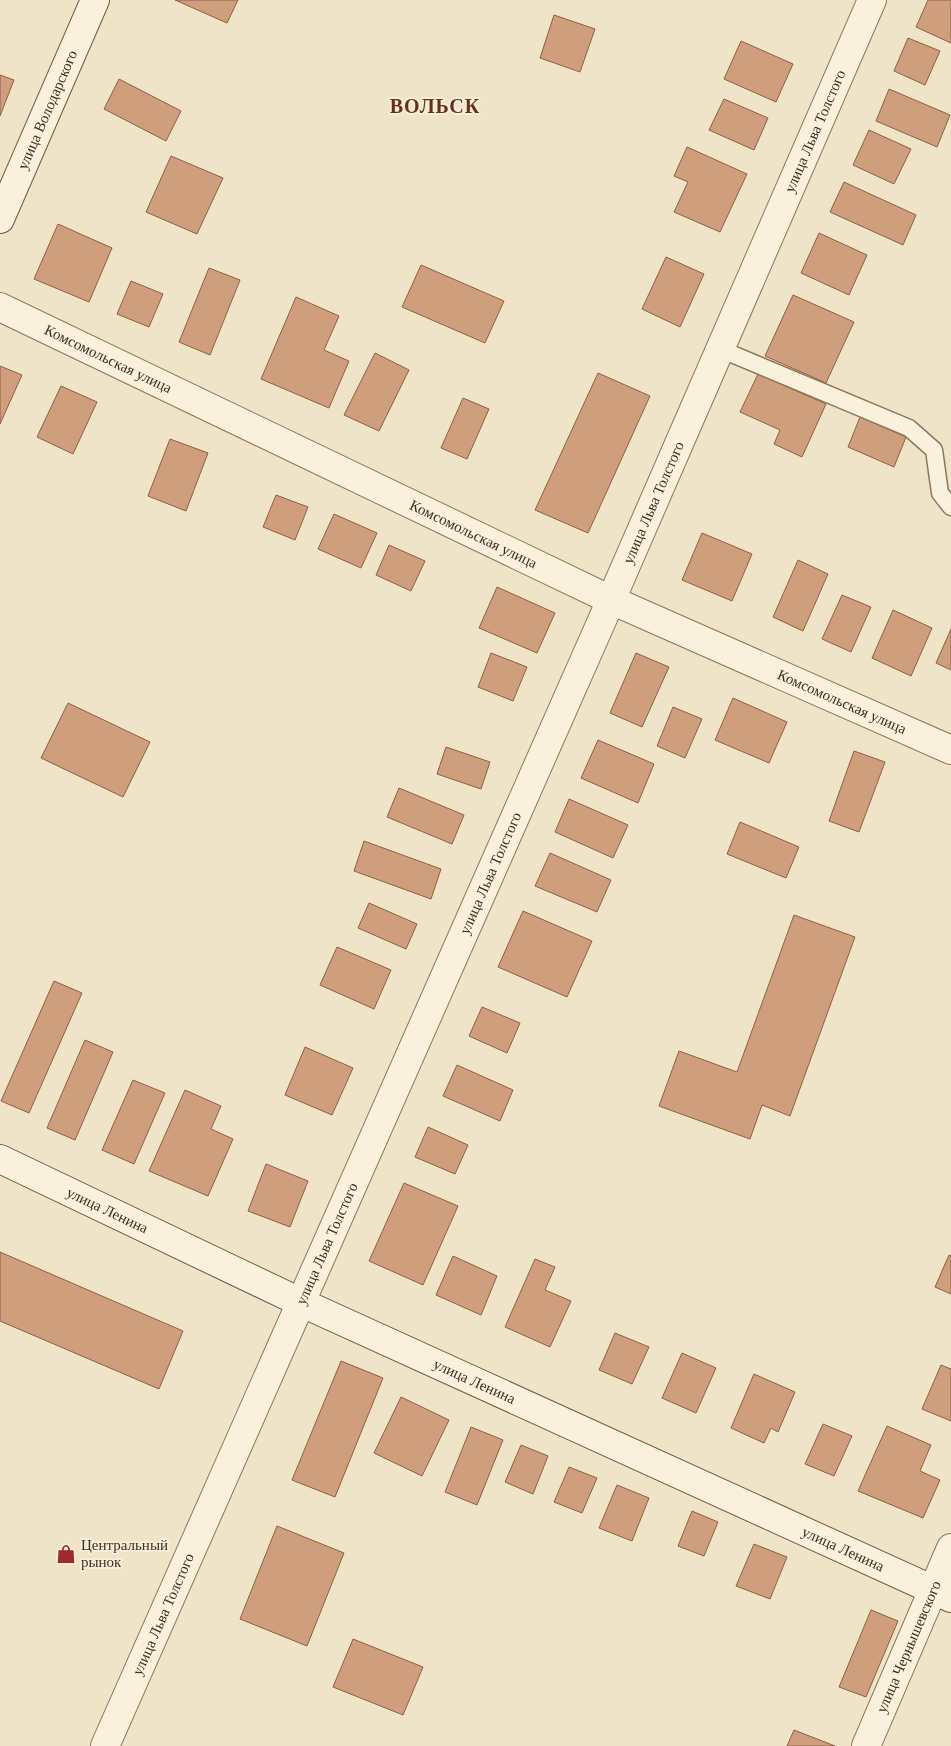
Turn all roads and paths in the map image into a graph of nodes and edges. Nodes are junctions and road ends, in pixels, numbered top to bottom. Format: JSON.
{"nodes":[{"id":1,"x":95,"y":0,"type":"edge"},
{"id":2,"x":872,"y":0,"type":"edge"},
{"id":3,"x":0,"y":219,"type":"edge"},
{"id":4,"x":0,"y":307,"type":"edge"},
{"id":5,"x":720,"y":349,"type":"junction"},
{"id":6,"x":951,"y":507,"type":"edge"},
{"id":7,"x":612,"y":600,"type":"junction"},
{"id":8,"x":951,"y":750,"type":"edge"},
{"id":9,"x":0,"y":1159,"type":"edge"},
{"id":10,"x":300,"y":1302,"type":"junction"},
{"id":11,"x":951,"y":1548,"type":"edge"},
{"id":12,"x":941,"y":1594,"type":"edge"},
{"id":13,"x":105,"y":1746,"type":"edge"},
{"id":14,"x":866,"y":1746,"type":"edge"}],
"edges":[{"from":1,"to":3,"type":"street","name":"улица Володарского"},
{"from":2,"to":5,"type":"street","name":"улица Льва Толстого"},
{"from":4,"to":7,"type":"street","name":"Комсомольская улица"},
{"from":5,"to":6,"type":"lane"},
{"from":5,"to":7,"type":"street","name":"улица Льва Толстого"},
{"from":7,"to":8,"type":"street","name":"Комсомольская улица"},
{"from":7,"to":10,"type":"street","name":"улица Льва Толстого"},
{"from":9,"to":10,"type":"street","name":"улица Ленина"},
{"from":10,"to":12,"type":"street","name":"улица Ленина"},
{"from":10,"to":13,"type":"street","name":"улица Льва Толстого"},
{"from":11,"to":12,"type":"street","name":"улица Чернышевского"},
{"from":12,"to":14,"type":"street","name":"улица Чернышевского"}]}
